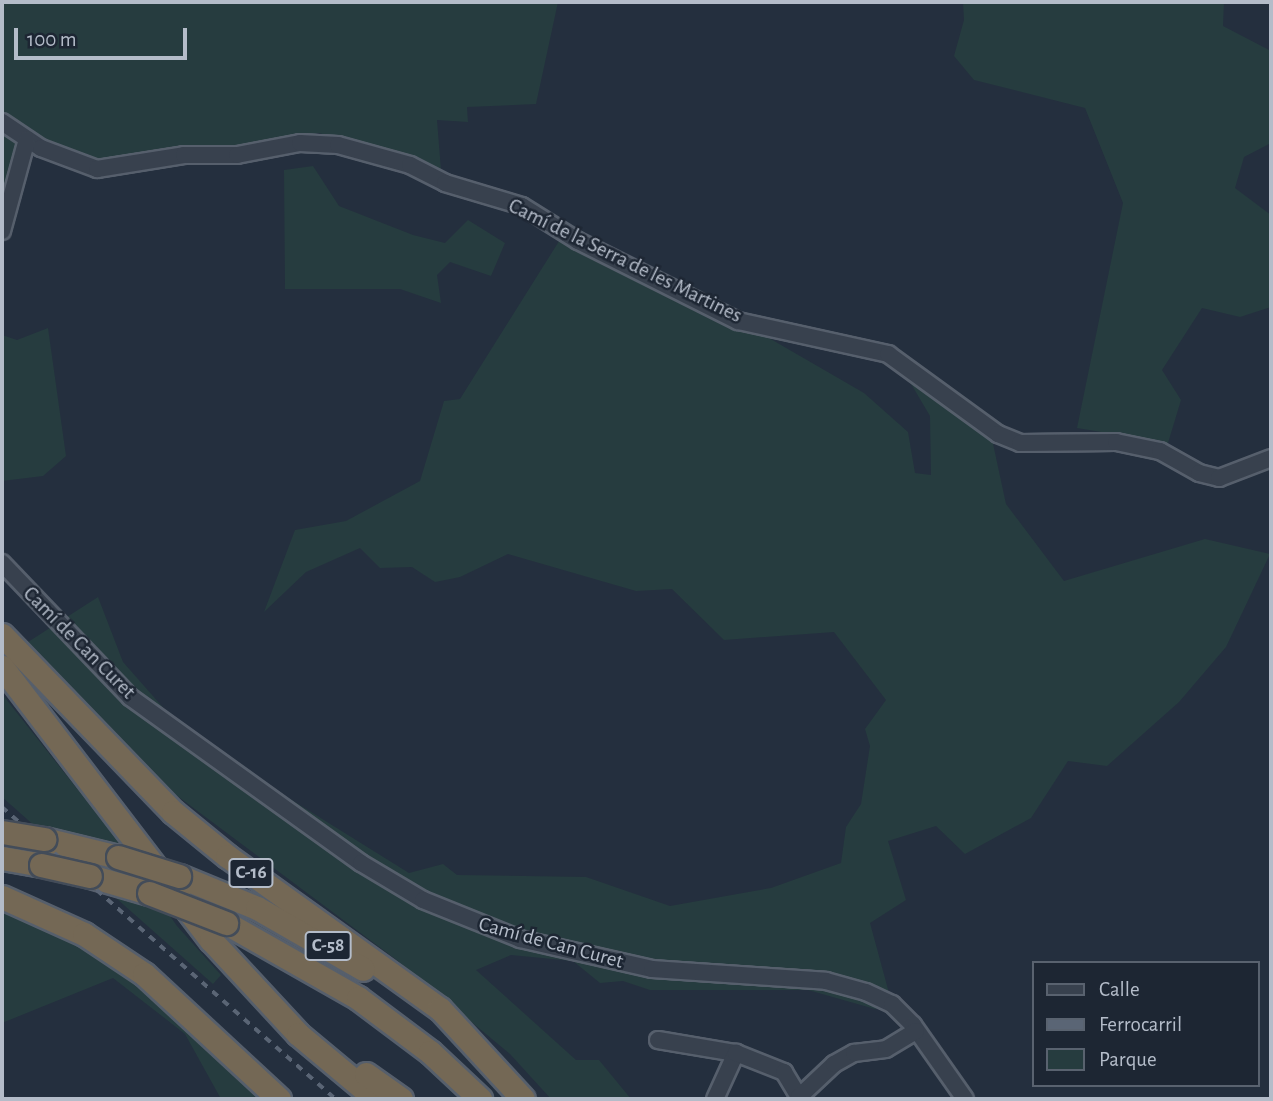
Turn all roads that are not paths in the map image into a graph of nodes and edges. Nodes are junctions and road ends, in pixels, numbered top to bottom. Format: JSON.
{"nodes":[{"id":1,"x":2,"y":122,"type":"edge"},
{"id":2,"x":27,"y":139,"type":"junction"},
{"id":3,"x":2,"y":231,"type":"edge"},
{"id":4,"x":1271,"y":458,"type":"edge"},
{"id":5,"x":2,"y":563,"type":"edge"},
{"id":6,"x":2,"y":635,"type":"edge"},
{"id":7,"x":2,"y":667,"type":"edge"},
{"id":8,"x":2,"y":832,"type":"edge"},
{"id":9,"x":2,"y":858,"type":"edge"},
{"id":10,"x":2,"y":897,"type":"edge"},
{"id":11,"x":254,"y":985,"type":"junction"},
{"id":12,"x":916,"y":1031,"type":"junction"},
{"id":13,"x":463,"y":1039,"type":"junction"},
{"id":14,"x":658,"y":1040,"type":"dead end"},
{"id":15,"x":736,"y":1053,"type":"junction"},
{"id":16,"x":800,"y":1098,"type":"edge"},
{"id":17,"x":279,"y":1099,"type":"edge"},
{"id":18,"x":376,"y":1099,"type":"edge"},
{"id":19,"x":401,"y":1099,"type":"edge"},
{"id":20,"x":480,"y":1099,"type":"edge"},
{"id":21,"x":523,"y":1099,"type":"edge"},
{"id":22,"x":715,"y":1099,"type":"edge"},
{"id":23,"x":965,"y":1099,"type":"edge"}],
"edges":[{"from":1,"to":2,"type":"street","name":"Camí de la Serra de les Martines"},
{"from":2,"to":3,"type":"street"},
{"from":2,"to":4,"type":"street","name":"Camí de la Serra de les Martines"},
{"from":5,"to":12,"type":"street","name":"Camí de Can Curet"},
{"from":6,"to":13,"type":"highway","number":"C-16"},
{"from":7,"to":11,"type":"highway"},
{"from":8,"to":13,"type":"highway","number":"C-58","bridge":true},
{"from":9,"to":20,"type":"highway","number":"C-58","bridge":true},
{"from":10,"to":17,"type":"highway"},
{"from":11,"to":18,"type":"highway"},
{"from":11,"to":19,"type":"highway"},
{"from":12,"to":16,"type":"street"},
{"from":12,"to":23,"type":"street","name":"Camí de Can Curet"},
{"from":13,"to":21,"type":"highway","number":"C-16"},
{"from":14,"to":15,"type":"street"},
{"from":15,"to":16,"type":"street"},
{"from":15,"to":22,"type":"street"}]}
